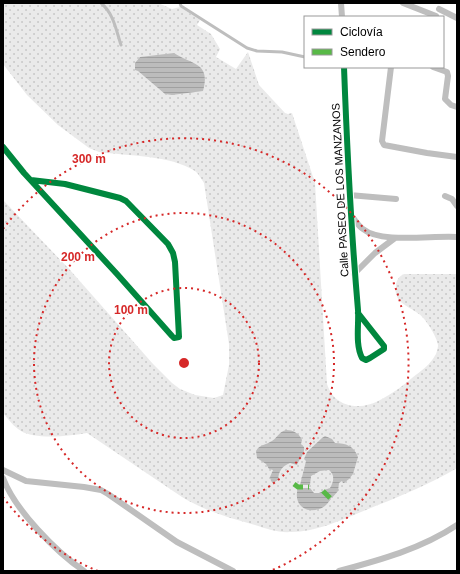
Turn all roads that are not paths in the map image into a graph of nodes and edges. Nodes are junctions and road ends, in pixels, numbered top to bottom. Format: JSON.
{"nodes":[{"id":1,"x":101,"y":3,"type":"edge"},
{"id":2,"x":180,"y":3,"type":"edge"},
{"id":3,"x":341,"y":3,"type":"edge"},
{"id":4,"x":403,"y":3,"type":"edge"},
{"id":5,"x":439,"y":9,"type":"dead end"},
{"id":6,"x":342,"y":16,"type":"edge"},
{"id":7,"x":436,"y":16,"type":"edge"},
{"id":8,"x":457,"y":18,"type":"edge"},
{"id":9,"x":121,"y":45,"type":"dead end"},
{"id":10,"x":304,"y":57,"type":"edge"},
{"id":11,"x":344,"y":68,"type":"edge"},
{"id":12,"x":391,"y":68,"type":"edge"},
{"id":13,"x":436,"y":68,"type":"edge"},
{"id":14,"x":457,"y":107,"type":"edge"},
{"id":15,"x":3,"y":147,"type":"edge"},
{"id":16,"x":457,"y":157,"type":"edge"},
{"id":17,"x":31,"y":180,"type":"junction"},
{"id":18,"x":349,"y":194,"type":"junction"},
{"id":19,"x":444,"y":196,"type":"dead end"},
{"id":20,"x":396,"y":200,"type":"dead end"},
{"id":21,"x":457,"y":206,"type":"edge"},
{"id":22,"x":351,"y":214,"type":"junction"},
{"id":23,"x":457,"y":237,"type":"edge"},
{"id":24,"x":395,"y":238,"type":"junction"},
{"id":25,"x":354,"y":274,"type":"junction"},
{"id":26,"x":358,"y":313,"type":"junction"},
{"id":27,"x":3,"y":470,"type":"edge"},
{"id":28,"x":3,"y":478,"type":"edge"},
{"id":29,"x":457,"y":525,"type":"edge"},
{"id":30,"x":353,"y":569,"type":"edge"},
{"id":31,"x":84,"y":571,"type":"edge"},
{"id":32,"x":233,"y":571,"type":"edge"},
{"id":33,"x":339,"y":571,"type":"edge"}],
"edges":[{"from":1,"to":9,"type":"lane"},
{"from":2,"to":10,"type":"lane"},
{"from":3,"to":6,"type":"street"},
{"from":4,"to":7,"type":"street"},
{"from":5,"to":8,"type":"street"},
{"from":11,"to":18,"type":"street","name":"Calle PASEO DE LOS MANZANOS"},
{"from":12,"to":16,"type":"street"},
{"from":13,"to":14,"type":"street"},
{"from":15,"to":17,"type":"street"},
{"from":17,"to":17,"type":"street"},
{"from":18,"to":20,"type":"street"},
{"from":18,"to":22,"type":"street","name":"Calle PASEO DE LOS MANZANOS"},
{"from":19,"to":21,"type":"street"},
{"from":22,"to":24,"type":"street"},
{"from":22,"to":25,"type":"street","name":"Calle PASEO DE LOS MANZANOS"},
{"from":23,"to":24,"type":"street"},
{"from":24,"to":25,"type":"street"},
{"from":25,"to":26,"type":"street","name":"Calle PASEO DE LOS MANZANOS"},
{"from":26,"to":26,"type":"street","name":"Calle PASEO DE LOS MANZANOS"},
{"from":27,"to":32,"type":"street"},
{"from":28,"to":31,"type":"street"},
{"from":29,"to":30,"type":"street"},
{"from":30,"to":33,"type":"street"}]}
